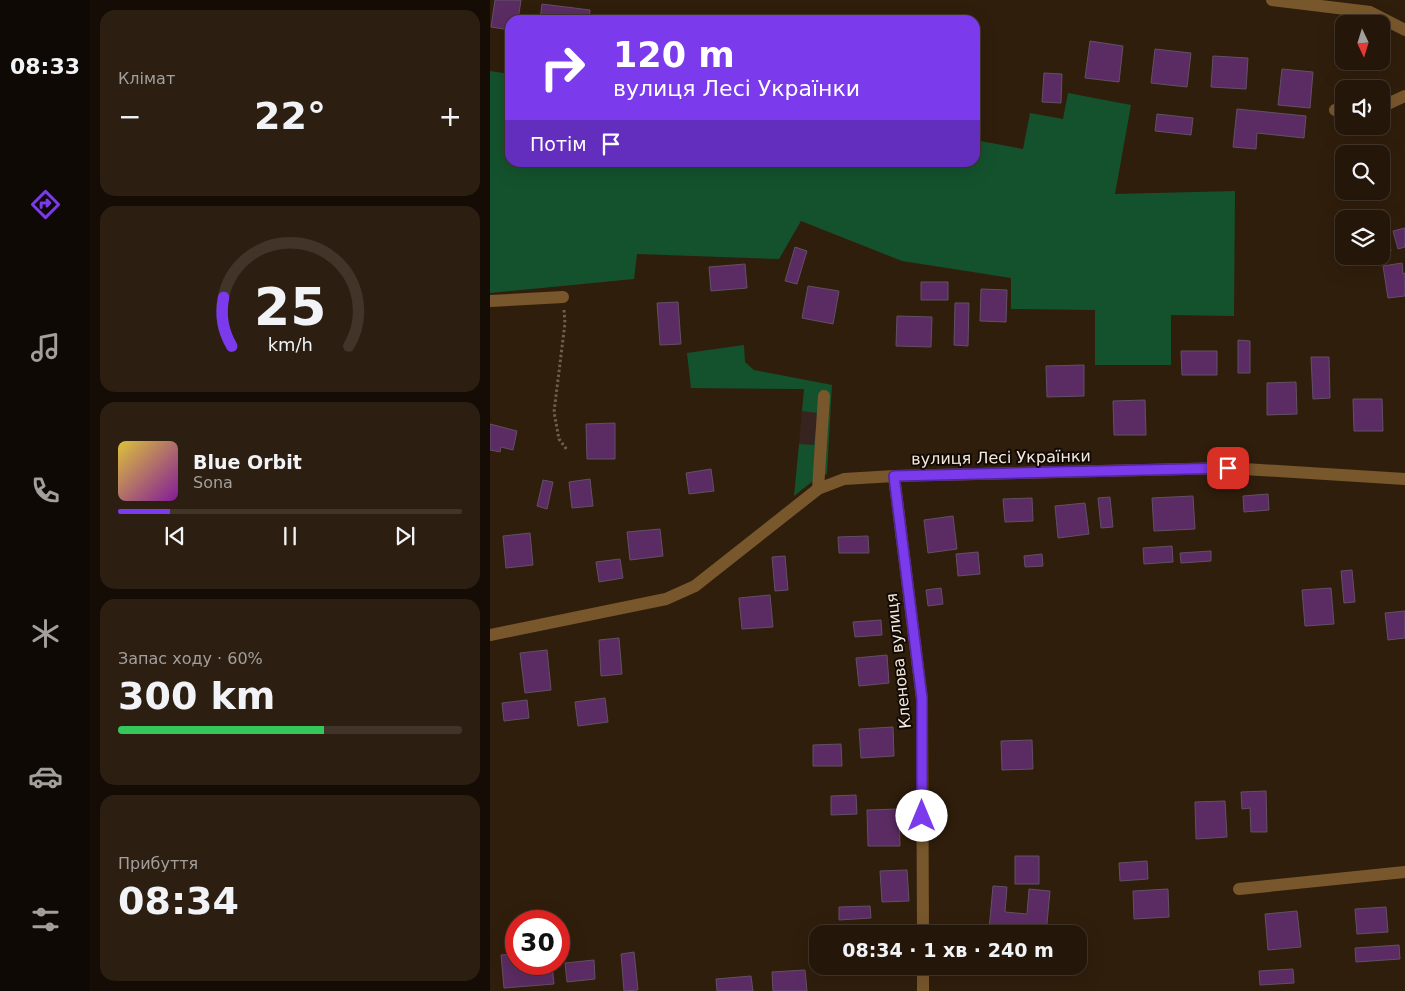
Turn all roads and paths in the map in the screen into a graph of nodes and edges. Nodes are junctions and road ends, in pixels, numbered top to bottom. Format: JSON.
{"nodes":[{"id":1,"x":1272,"y":0,"type":"edge"},
{"id":2,"x":1405,"y":30,"type":"edge"},
{"id":3,"x":1405,"y":96,"type":"edge"},
{"id":4,"x":1390,"y":103,"type":"edge"},
{"id":5,"x":563,"y":297,"type":"joint"},
{"id":6,"x":490,"y":301,"type":"edge"},
{"id":7,"x":824,"y":396,"type":"dead end"},
{"id":8,"x":567,"y":450,"type":"dead end"},
{"id":9,"x":894,"y":476,"type":"junction"},
{"id":10,"x":1405,"y":479,"type":"edge"},
{"id":11,"x":818,"y":489,"type":"junction"},
{"id":12,"x":490,"y":636,"type":"edge"},
{"id":13,"x":1405,"y":872,"type":"edge"},
{"id":14,"x":1239,"y":889,"type":"dead end"},
{"id":15,"x":923,"y":925,"type":"edge"},
{"id":16,"x":923,"y":975,"type":"edge"},
{"id":17,"x":923,"y":991,"type":"edge"}],
"edges":[{"from":1,"to":2,"type":"street"},
{"from":3,"to":4,"type":"street"},
{"from":5,"to":6,"type":"street"},
{"from":5,"to":8,"type":"path"},
{"from":7,"to":11,"type":"street"},
{"from":9,"to":10,"type":"street","name":"вулиця Лесі Українки"},
{"from":9,"to":11,"type":"street","name":"вулиця Лесі Українки"},
{"from":9,"to":15,"type":"street","name":"Кленова вулиця"},
{"from":11,"to":12,"type":"street","name":"вулиця Лесі Українки"},
{"from":13,"to":14,"type":"street"},
{"from":16,"to":17,"type":"street"}]}
